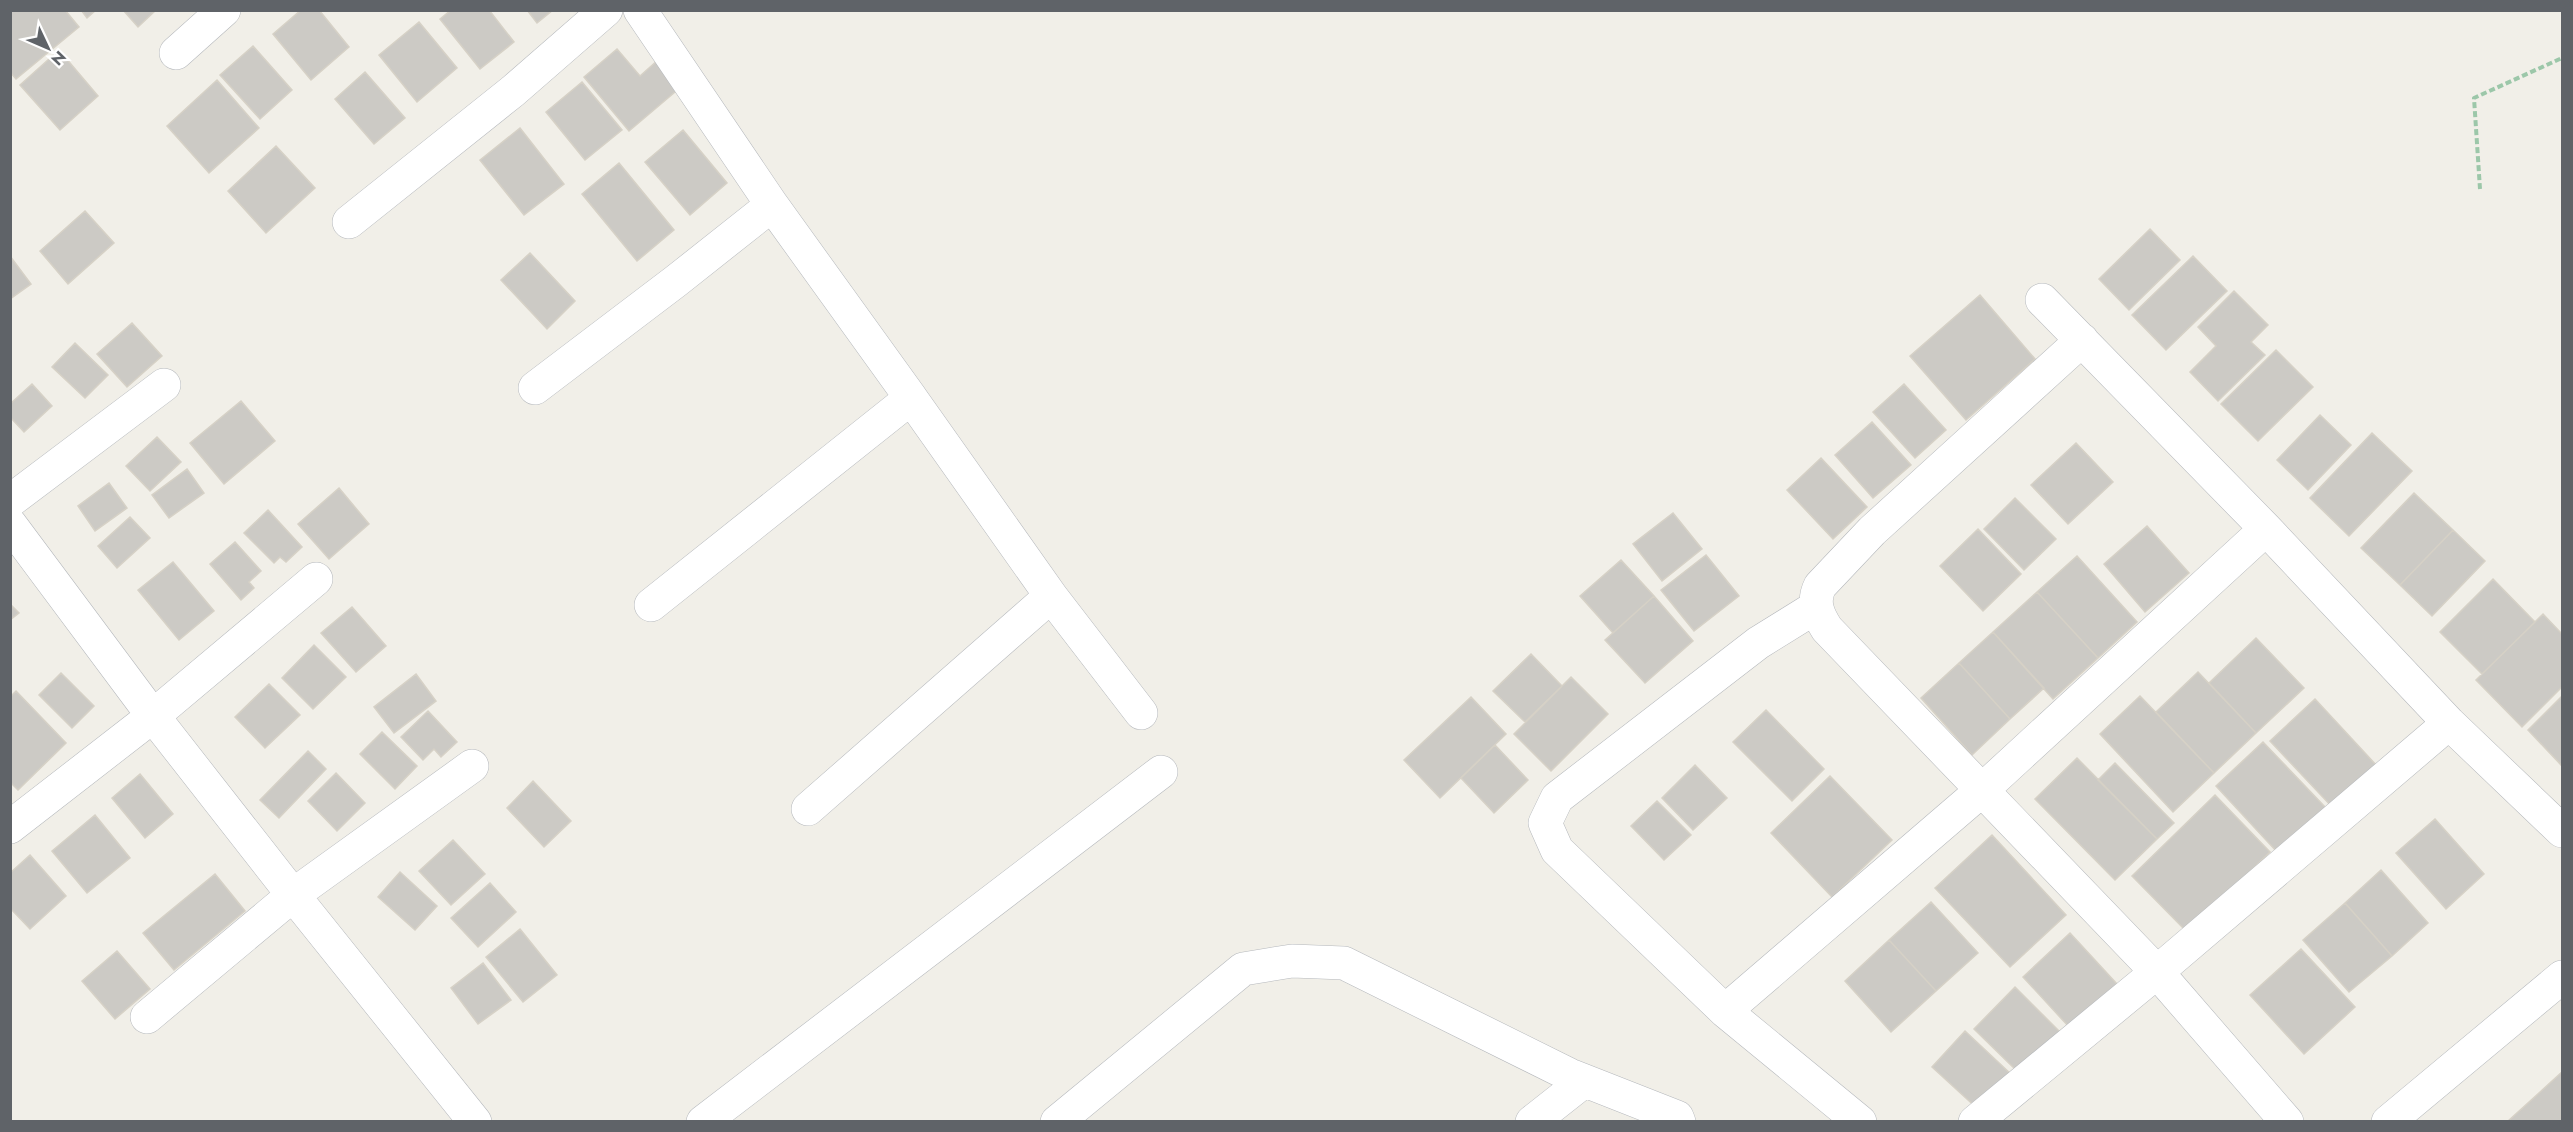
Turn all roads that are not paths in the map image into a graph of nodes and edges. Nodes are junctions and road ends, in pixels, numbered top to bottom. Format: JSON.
{"nodes":[{"id":1,"x":224,"y":10,"type":"edge"},
{"id":2,"x":606,"y":10,"type":"edge"},
{"id":3,"x":640,"y":10,"type":"edge"},
{"id":4,"x":176,"y":53,"type":"dead end"},
{"id":5,"x":772,"y":205,"type":"junction"},
{"id":6,"x":349,"y":222,"type":"dead end"},
{"id":7,"x":2042,"y":300,"type":"dead end"},
{"id":8,"x":2082,"y":340,"type":"junction"},
{"id":9,"x":164,"y":385,"type":"dead end"},
{"id":10,"x":535,"y":388,"type":"dead end"},
{"id":11,"x":911,"y":398,"type":"junction"},
{"id":12,"x":10,"y":501,"type":"edge"},
{"id":13,"x":10,"y":524,"type":"edge"},
{"id":14,"x":2266,"y":530,"type":"junction"},
{"id":15,"x":316,"y":579,"type":"dead end"},
{"id":16,"x":1051,"y":596,"type":"junction"},
{"id":17,"x":651,"y":605,"type":"dead end"},
{"id":18,"x":1816,"y":607,"type":"junction"},
{"id":19,"x":1141,"y":713,"type":"dead end"},
{"id":20,"x":153,"y":716,"type":"junction"},
{"id":21,"x":2449,"y":723,"type":"junction"},
{"id":22,"x":472,"y":766,"type":"dead end"},
{"id":23,"x":1161,"y":772,"type":"dead end"},
{"id":24,"x":1981,"y":791,"type":"junction"},
{"id":25,"x":808,"y":809,"type":"dead end"},
{"id":26,"x":10,"y":827,"type":"edge"},
{"id":27,"x":2562,"y":831,"type":"edge"},
{"id":28,"x":292,"y":895,"type":"junction"},
{"id":29,"x":2157,"y":972,"type":"junction"},
{"id":30,"x":2562,"y":977,"type":"edge"},
{"id":31,"x":1725,"y":1011,"type":"junction"},
{"id":32,"x":147,"y":1017,"type":"dead end"},
{"id":33,"x":1584,"y":1081,"type":"junction"},
{"id":34,"x":475,"y":1122,"type":"edge"},
{"id":35,"x":703,"y":1122,"type":"edge"},
{"id":36,"x":1057,"y":1122,"type":"edge"},
{"id":37,"x":1532,"y":1122,"type":"edge"},
{"id":38,"x":1679,"y":1122,"type":"edge"},
{"id":39,"x":1860,"y":1122,"type":"edge"},
{"id":40,"x":1976,"y":1122,"type":"edge"},
{"id":41,"x":2287,"y":1122,"type":"edge"},
{"id":42,"x":2388,"y":1122,"type":"edge"}],
"edges":[{"from":1,"to":4,"type":"street"},
{"from":2,"to":6,"type":"street"},
{"from":3,"to":5,"type":"street"},
{"from":5,"to":10,"type":"street"},
{"from":5,"to":11,"type":"street"},
{"from":7,"to":8,"type":"street"},
{"from":8,"to":14,"type":"street"},
{"from":8,"to":18,"type":"street"},
{"from":9,"to":12,"type":"street"},
{"from":11,"to":16,"type":"street"},
{"from":11,"to":17,"type":"street"},
{"from":13,"to":20,"type":"street"},
{"from":14,"to":21,"type":"street"},
{"from":14,"to":24,"type":"street"},
{"from":15,"to":20,"type":"street"},
{"from":16,"to":19,"type":"street"},
{"from":16,"to":25,"type":"street"},
{"from":18,"to":24,"type":"street"},
{"from":18,"to":31,"type":"street"},
{"from":20,"to":26,"type":"street"},
{"from":20,"to":28,"type":"street"},
{"from":21,"to":27,"type":"street"},
{"from":21,"to":29,"type":"street"},
{"from":22,"to":28,"type":"street"},
{"from":23,"to":35,"type":"street"},
{"from":24,"to":29,"type":"street"},
{"from":24,"to":31,"type":"street"},
{"from":28,"to":32,"type":"street"},
{"from":28,"to":34,"type":"street"},
{"from":29,"to":40,"type":"street"},
{"from":29,"to":41,"type":"street"},
{"from":30,"to":42,"type":"street"},
{"from":31,"to":39,"type":"street"},
{"from":33,"to":36,"type":"street"},
{"from":33,"to":37,"type":"street"},
{"from":33,"to":38,"type":"street"}]}
